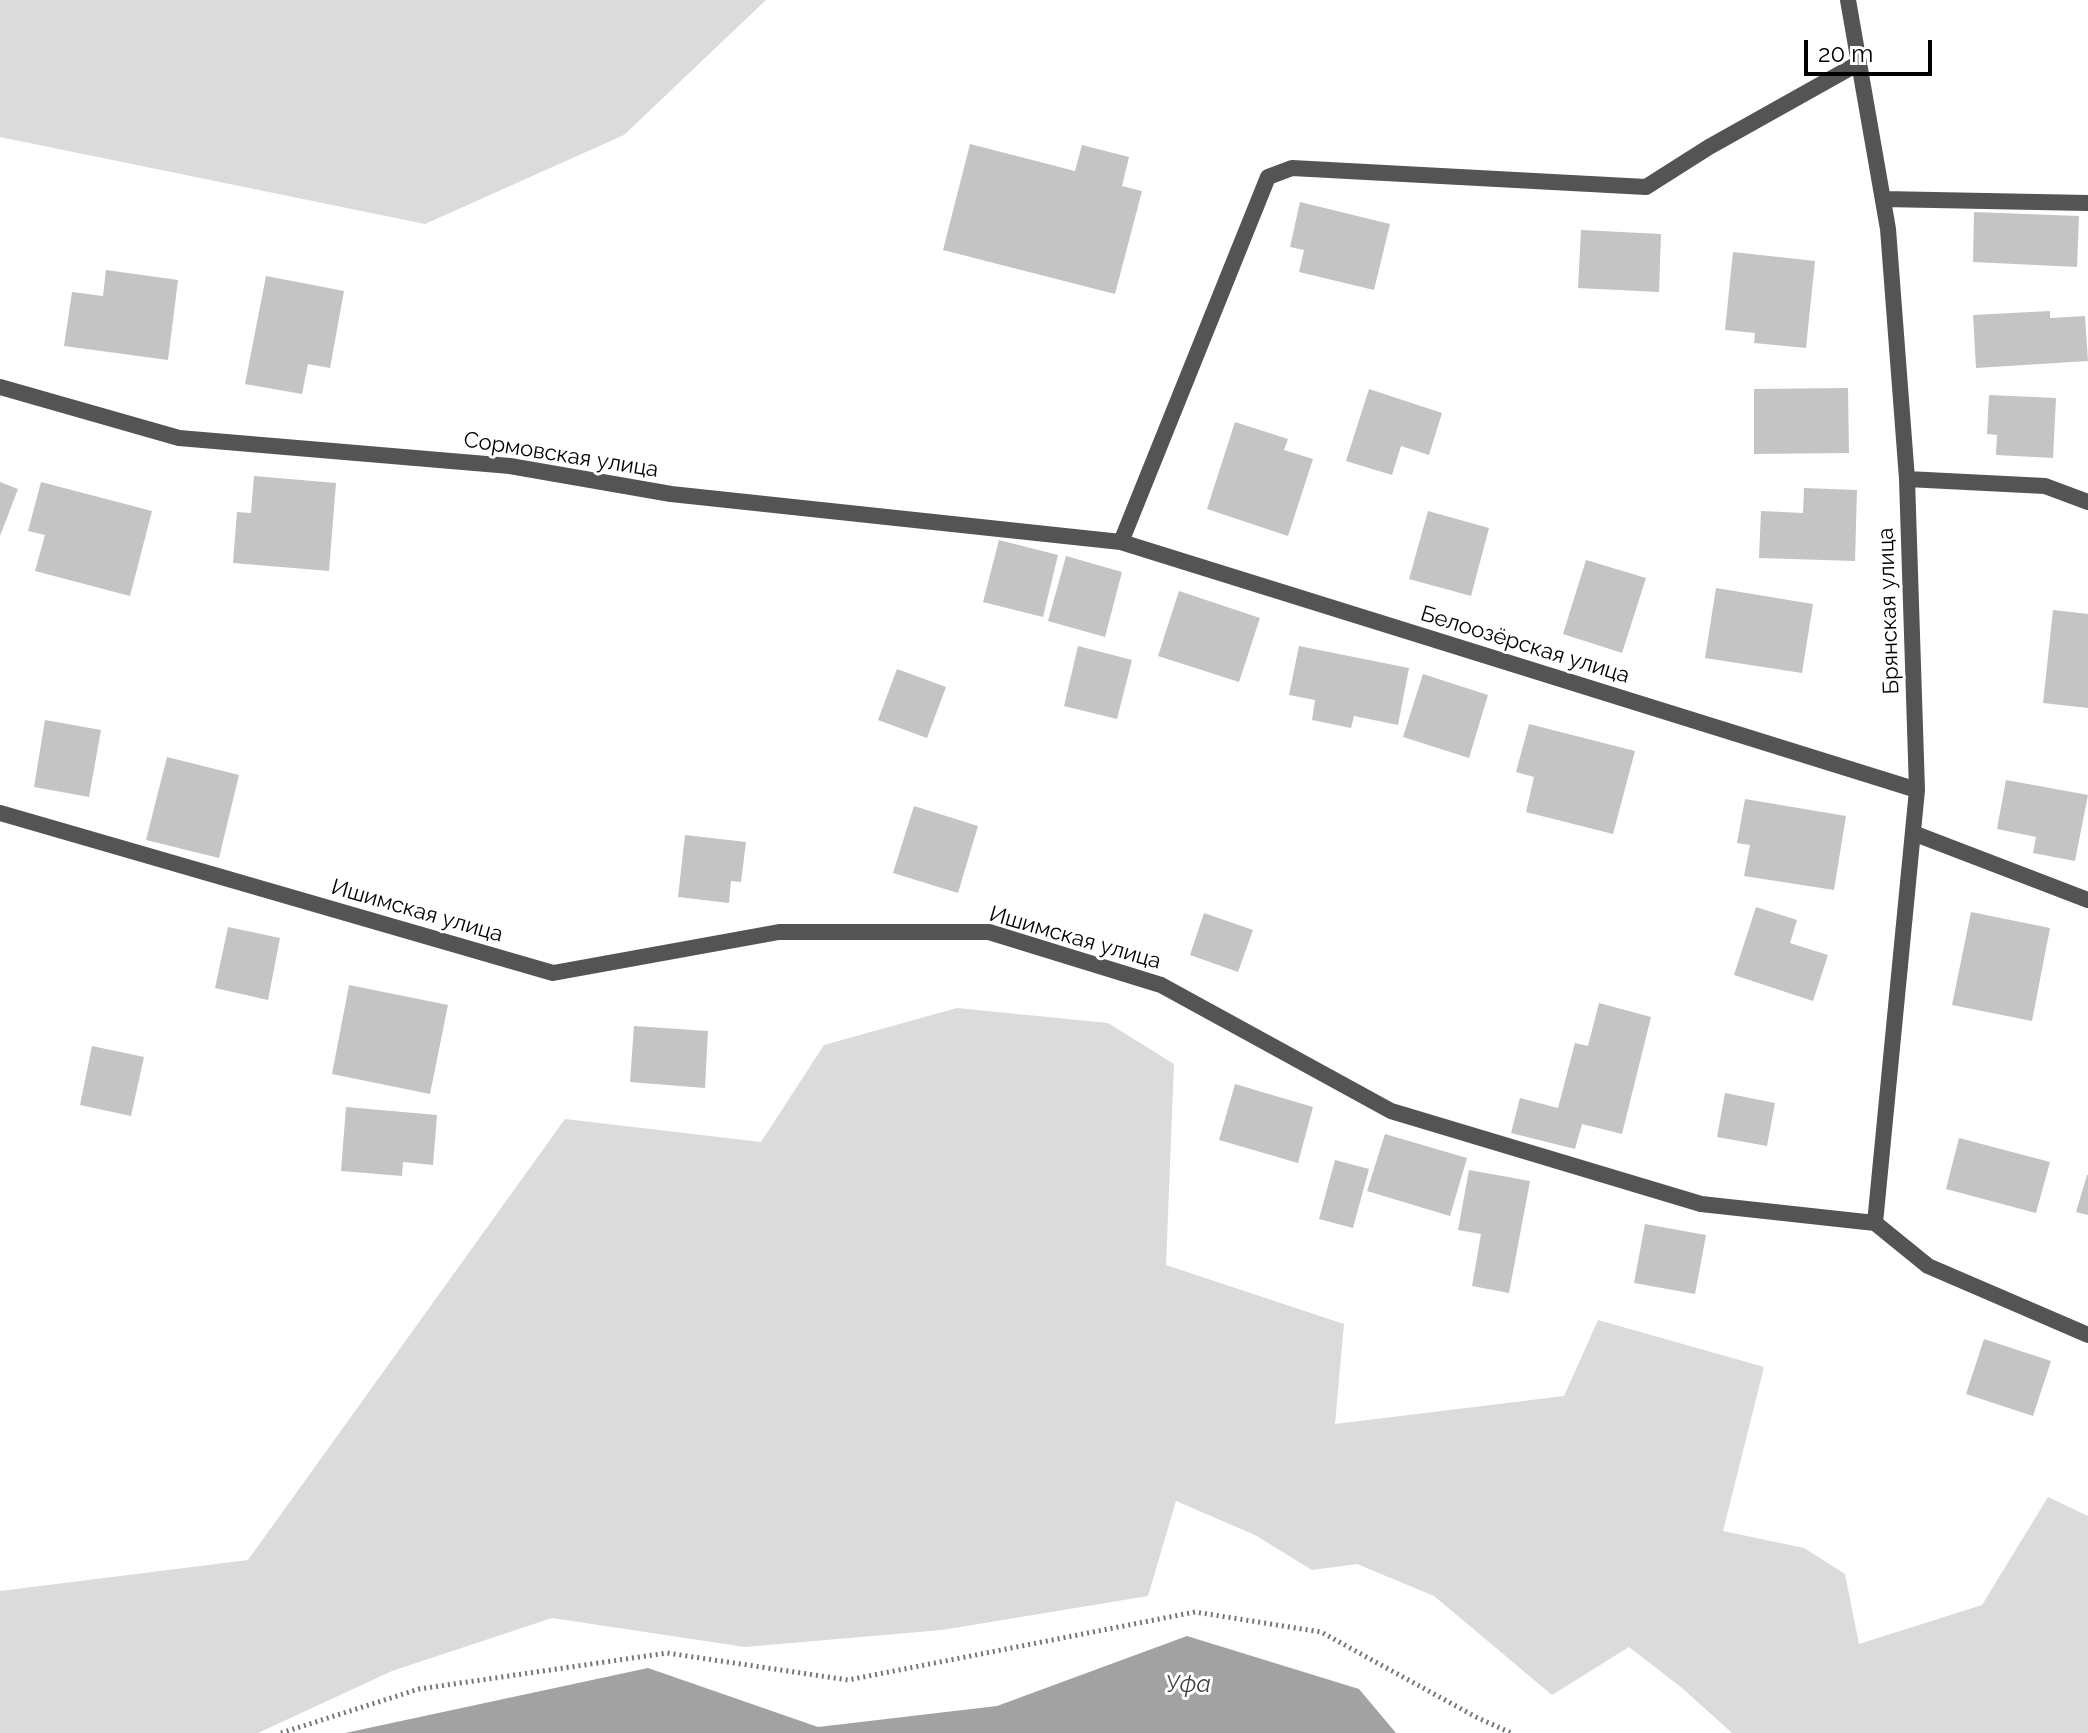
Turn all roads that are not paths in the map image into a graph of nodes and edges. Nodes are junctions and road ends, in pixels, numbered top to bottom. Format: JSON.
{"nodes":[{"id":1,"x":1848,"y":0,"type":"edge"},
{"id":2,"x":1859,"y":63,"type":"junction"},
{"id":3,"x":1883,"y":199,"type":"junction"},
{"id":4,"x":2088,"y":203,"type":"edge"},
{"id":5,"x":0,"y":387,"type":"edge"},
{"id":6,"x":1907,"y":479,"type":"junction"},
{"id":7,"x":2088,"y":502,"type":"edge"},
{"id":8,"x":1121,"y":542,"type":"junction"},
{"id":9,"x":1917,"y":790,"type":"junction"},
{"id":10,"x":0,"y":813,"type":"edge"},
{"id":11,"x":1913,"y":833,"type":"junction"},
{"id":12,"x":2088,"y":900,"type":"edge"},
{"id":13,"x":1875,"y":1223,"type":"junction"},
{"id":14,"x":2088,"y":1335,"type":"edge"}],
"edges":[{"from":1,"to":2,"type":"street","name":"Брянская улица"},
{"from":2,"to":3,"type":"street","name":"Брянская улица"},
{"from":2,"to":8,"type":"street"},
{"from":3,"to":4,"type":"street"},
{"from":3,"to":6,"type":"street","name":"Брянская улица"},
{"from":5,"to":8,"type":"street","name":"Сормовская улица"},
{"from":6,"to":7,"type":"street"},
{"from":6,"to":9,"type":"street","name":"Брянская улица"},
{"from":8,"to":9,"type":"street","name":"Белоозёрская улица"},
{"from":9,"to":11,"type":"street","name":"Брянская улица"},
{"from":10,"to":13,"type":"street","name":"Ишимская улица"},
{"from":11,"to":12,"type":"street"},
{"from":11,"to":13,"type":"street","name":"Брянская улица"},
{"from":13,"to":14,"type":"street"}]}
